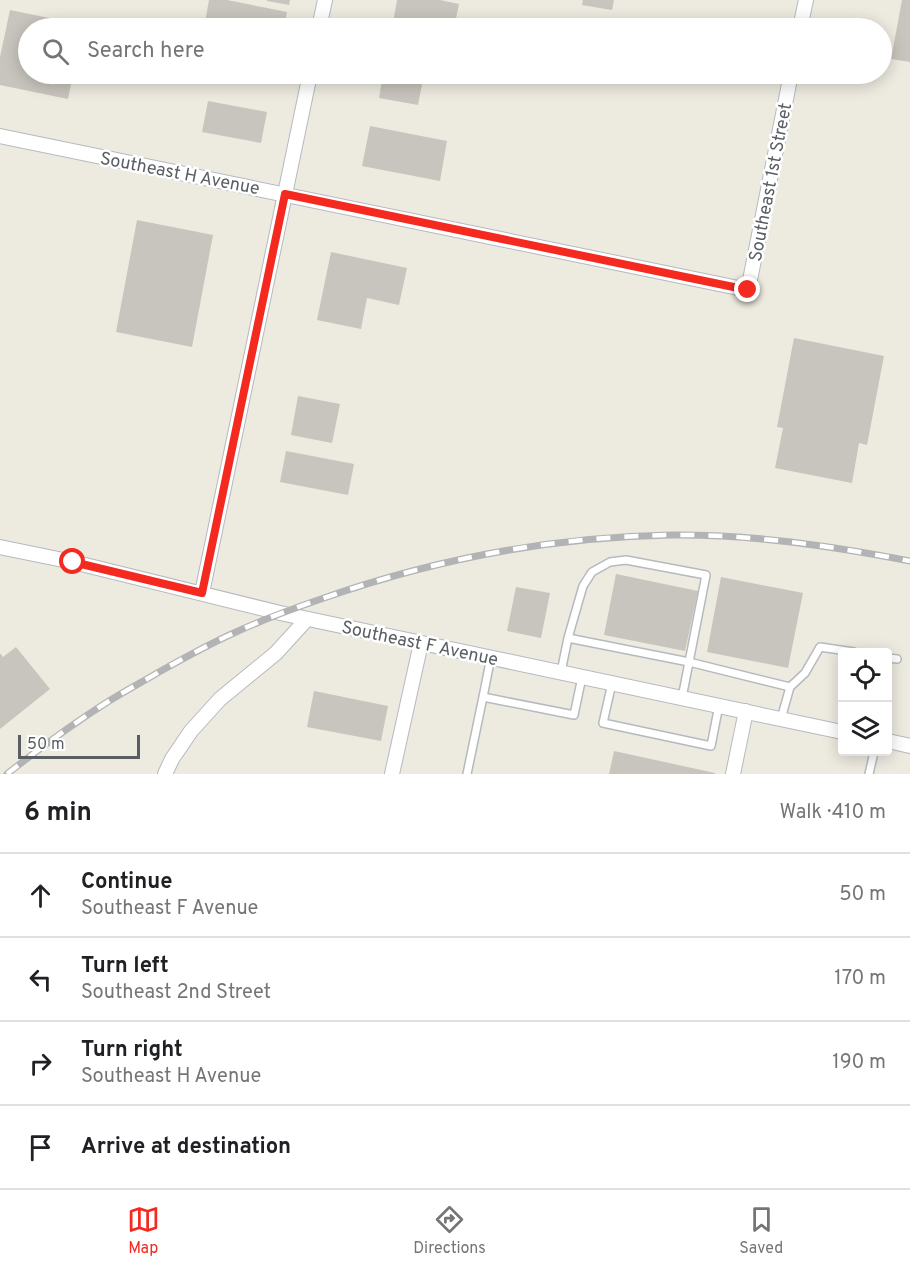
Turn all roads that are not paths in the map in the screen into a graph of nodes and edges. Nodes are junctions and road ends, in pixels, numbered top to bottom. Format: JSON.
{"nodes":[{"id":1,"x":325,"y":0,"type":"edge"},
{"id":2,"x":806,"y":0,"type":"edge"},
{"id":3,"x":321,"y":18,"type":"edge"},
{"id":4,"x":802,"y":18,"type":"edge"},
{"id":5,"x":308,"y":84,"type":"edge"},
{"id":6,"x":789,"y":84,"type":"edge"},
{"id":7,"x":0,"y":136,"type":"edge"},
{"id":8,"x":285,"y":194,"type":"junction"},
{"id":9,"x":748,"y":290,"type":"joint"},
{"id":10,"x":0,"y":547,"type":"edge"},
{"id":11,"x":202,"y":593,"type":"junction"},
{"id":12,"x":307,"y":619,"type":"junction"},
{"id":13,"x":568,"y":638,"type":"junction"},
{"id":14,"x":421,"y":643,"type":"junction"},
{"id":15,"x":838,"y":650,"type":"edge"},
{"id":16,"x":491,"y":657,"type":"junction"},
{"id":17,"x":892,"y":658,"type":"edge"},
{"id":18,"x":897,"y":659,"type":"dead end"},
{"id":19,"x":688,"y":662,"type":"junction"},
{"id":20,"x":561,"y":672,"type":"junction"},
{"id":21,"x":582,"y":677,"type":"junction"},
{"id":22,"x":612,"y":683,"type":"junction"},
{"id":23,"x":790,"y":687,"type":"junction"},
{"id":24,"x":483,"y":697,"type":"junction"},
{"id":25,"x":682,"y":698,"type":"junction"},
{"id":26,"x":719,"y":705,"type":"junction"},
{"id":27,"x":746,"y":711,"type":"junction"},
{"id":28,"x":781,"y":718,"type":"junction"},
{"id":29,"x":838,"y":731,"type":"edge"},
{"id":30,"x":892,"y":742,"type":"edge"},
{"id":31,"x":910,"y":746,"type":"edge"},
{"id":32,"x":873,"y":756,"type":"edge"},
{"id":33,"x":165,"y":774,"type":"edge"},
{"id":34,"x":392,"y":774,"type":"edge"},
{"id":35,"x":467,"y":774,"type":"edge"},
{"id":36,"x":733,"y":774,"type":"edge"},
{"id":37,"x":869,"y":774,"type":"edge"}],
"edges":[{"from":1,"to":3,"type":"street"},
{"from":2,"to":4,"type":"street"},
{"from":5,"to":8,"type":"street"},
{"from":6,"to":9,"type":"street","name":"Southeast 1st Street"},
{"from":7,"to":8,"type":"street","name":"Southeast H Avenue"},
{"from":8,"to":9,"type":"street","name":"Southeast H Avenue"},
{"from":8,"to":11,"type":"street"},
{"from":10,"to":11,"type":"street","name":"Southeast F Avenue"},
{"from":11,"to":12,"type":"street","name":"Southeast F Avenue"},
{"from":12,"to":14,"type":"street","name":"Southeast F Avenue"},
{"from":12,"to":33,"type":"street"},
{"from":13,"to":19,"type":"lane"},
{"from":13,"to":19,"type":"lane"},
{"from":13,"to":20,"type":"lane"},
{"from":14,"to":16,"type":"street","name":"Southeast F Avenue"},
{"from":14,"to":34,"type":"street"},
{"from":15,"to":23,"type":"lane"},
{"from":16,"to":20,"type":"street","name":"Southeast F Avenue"},
{"from":16,"to":24,"type":"lane"},
{"from":17,"to":18,"type":"lane"},
{"from":19,"to":23,"type":"lane"},
{"from":19,"to":25,"type":"lane"},
{"from":20,"to":21,"type":"street","name":"Southeast F Avenue"},
{"from":21,"to":22,"type":"street","name":"Southeast F Avenue"},
{"from":21,"to":24,"type":"lane"},
{"from":22,"to":25,"type":"street","name":"Southeast F Avenue"},
{"from":22,"to":26,"type":"lane"},
{"from":23,"to":28,"type":"lane"},
{"from":24,"to":35,"type":"lane"},
{"from":25,"to":26,"type":"street","name":"Southeast F Avenue"},
{"from":26,"to":27,"type":"street","name":"Southeast F Avenue"},
{"from":27,"to":28,"type":"street","name":"Southeast F Avenue"},
{"from":27,"to":36,"type":"street"},
{"from":28,"to":29,"type":"street","name":"Southeast F Avenue"},
{"from":30,"to":31,"type":"street"},
{"from":32,"to":37,"type":"lane"}]}
